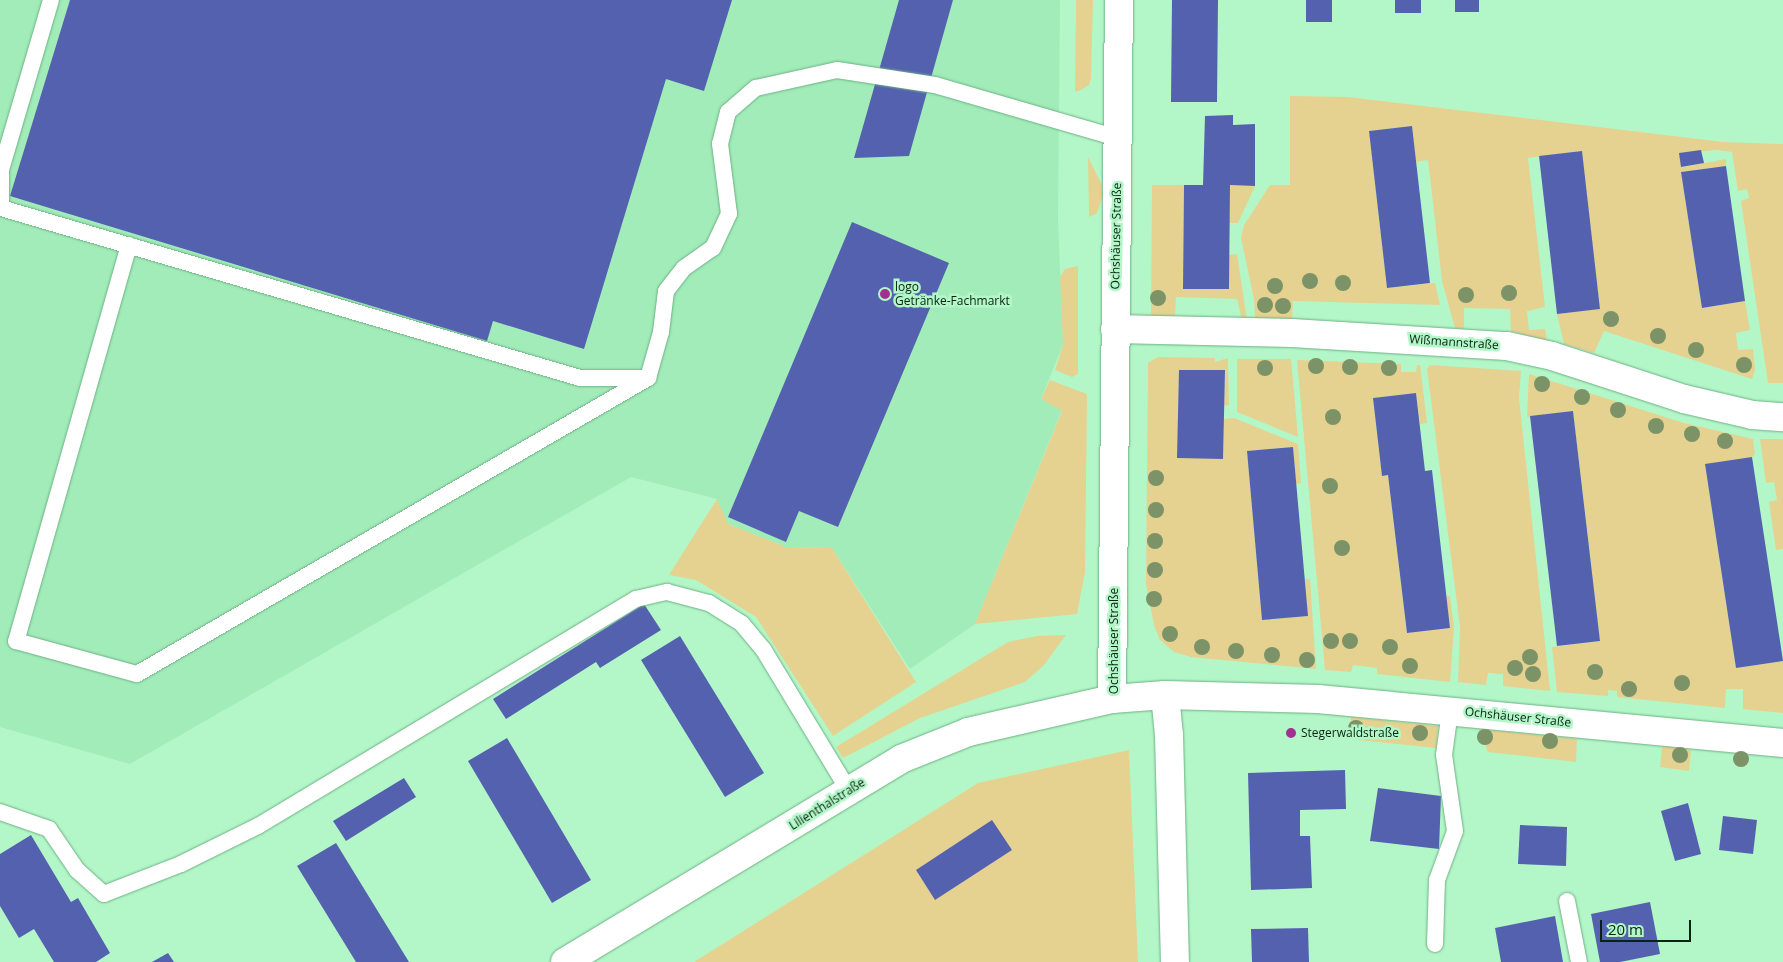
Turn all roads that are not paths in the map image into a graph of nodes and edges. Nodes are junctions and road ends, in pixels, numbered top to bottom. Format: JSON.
{"nodes":[{"id":1,"x":51,"y":0,"type":"edge"},
{"id":2,"x":1119,"y":0,"type":"edge"},
{"id":3,"x":1117,"y":138,"type":"junction"},
{"id":4,"x":130,"y":245,"type":"junction"},
{"id":5,"x":1115,"y":329,"type":"junction"},
{"id":6,"x":648,"y":378,"type":"junction"},
{"id":7,"x":1783,"y":417,"type":"edge"},
{"id":8,"x":1165,"y":695,"type":"junction"},
{"id":9,"x":1112,"y":699,"type":"junction"},
{"id":10,"x":1450,"y":711,"type":"junction"},
{"id":11,"x":1783,"y":743,"type":"edge"},
{"id":12,"x":849,"y":790,"type":"junction"},
{"id":13,"x":0,"y":812,"type":"edge"},
{"id":14,"x":1567,"y":901,"type":"dead end"},
{"id":15,"x":1436,"y":944,"type":"dead end"},
{"id":16,"x":565,"y":962,"type":"edge"},
{"id":17,"x":1175,"y":962,"type":"edge"},
{"id":18,"x":1580,"y":962,"type":"edge"}],
"edges":[{"from":1,"to":4,"type":"lane"},
{"from":2,"to":3,"type":"street","name":"Ochshäuser Straße"},
{"from":3,"to":5,"type":"street","name":"Ochshäuser Straße"},
{"from":3,"to":6,"type":"lane"},
{"from":4,"to":6,"type":"lane"},
{"from":4,"to":6,"type":"lane"},
{"from":5,"to":7,"type":"street","name":"Wißmannstraße"},
{"from":5,"to":9,"type":"street","name":"Ochshäuser Straße"},
{"from":8,"to":9,"type":"street","name":"Ochshäuser Straße"},
{"from":8,"to":10,"type":"street","name":"Ochshäuser Straße"},
{"from":8,"to":17,"type":"street"},
{"from":9,"to":12,"type":"street","name":"Lilienthalstraße"},
{"from":10,"to":11,"type":"street","name":"Ochshäuser Straße"},
{"from":10,"to":15,"type":"lane"},
{"from":12,"to":13,"type":"lane"},
{"from":12,"to":16,"type":"street","name":"Lilienthalstraße"},
{"from":14,"to":18,"type":"lane"}]}
